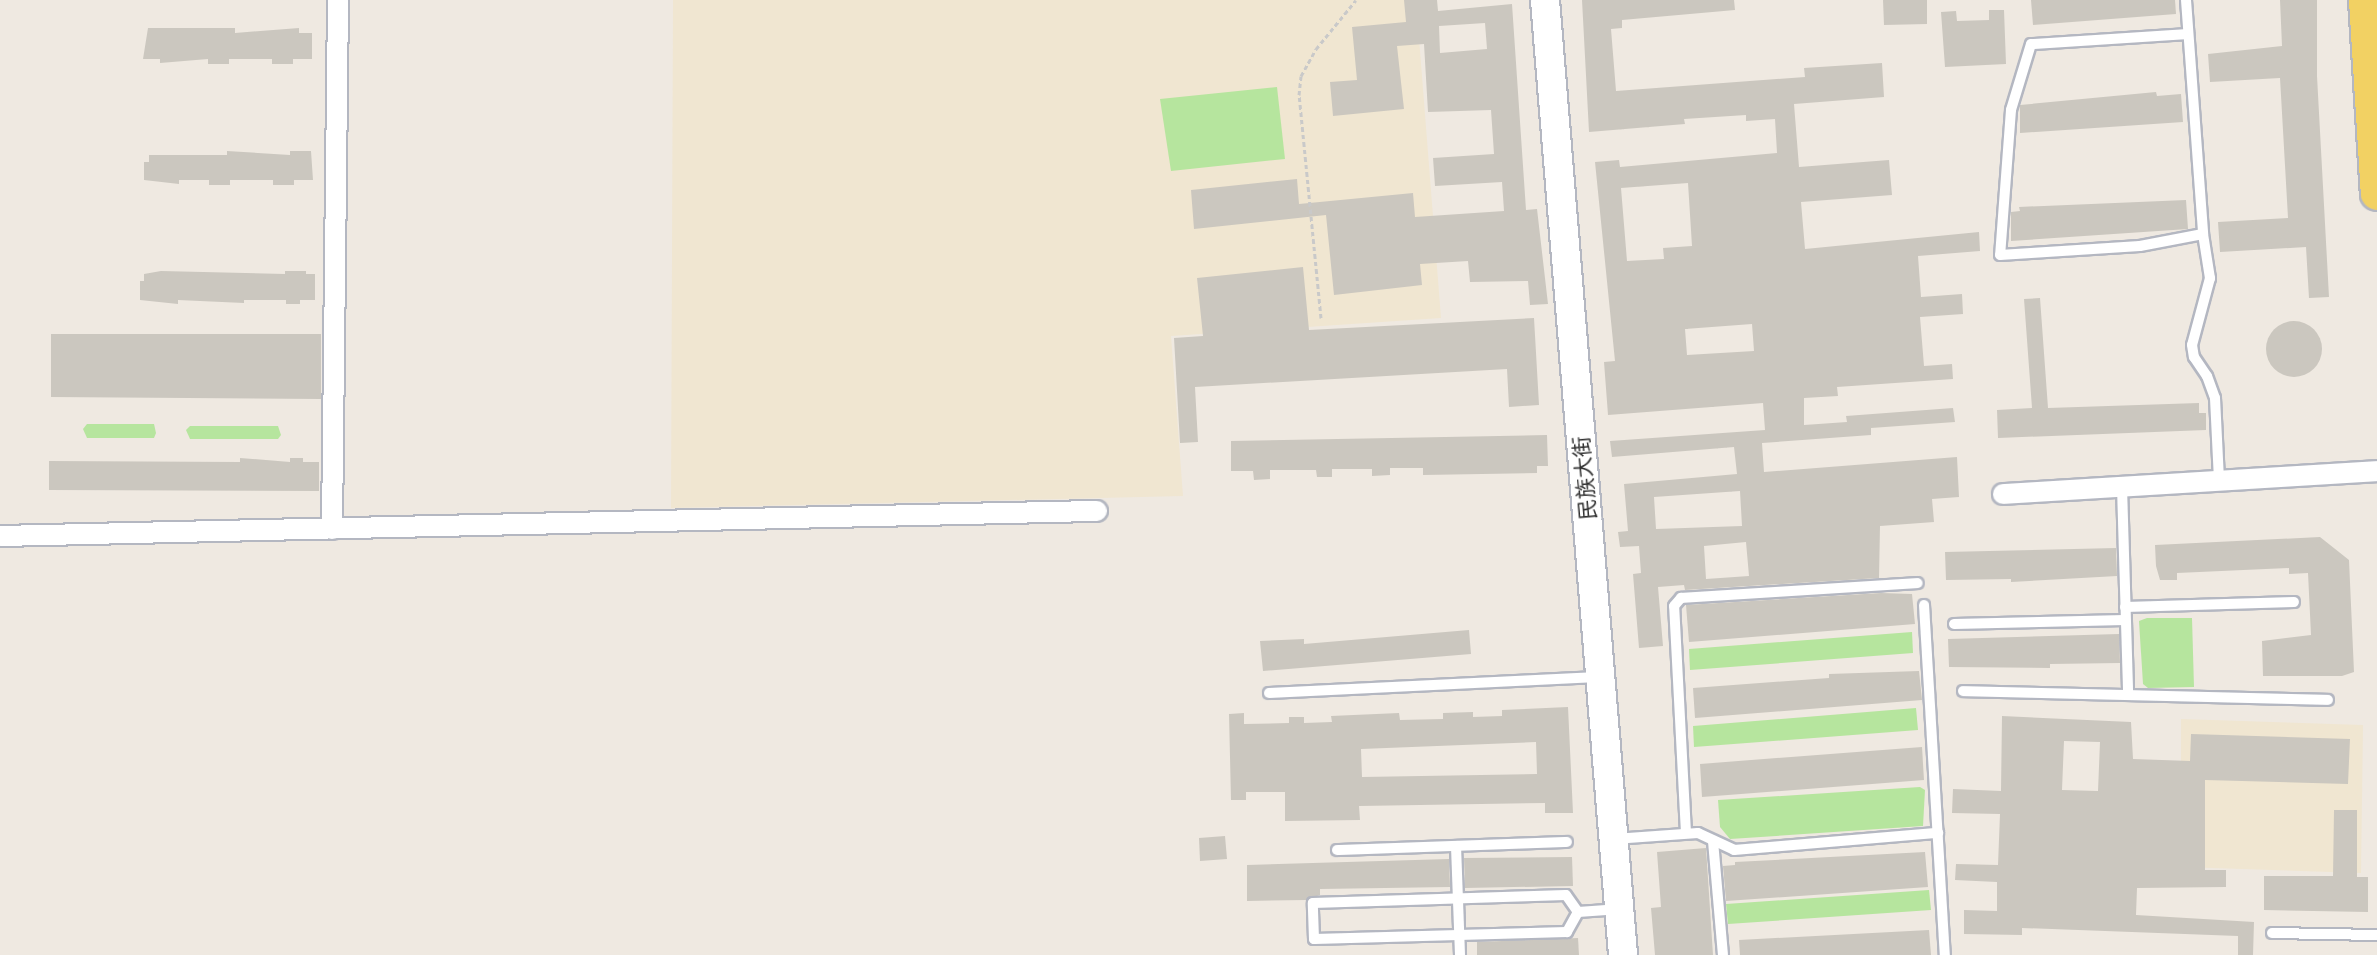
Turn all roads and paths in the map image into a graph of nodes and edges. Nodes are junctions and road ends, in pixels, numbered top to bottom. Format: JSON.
{"nodes":[{"id":1,"x":339,"y":0,"type":"edge"},
{"id":2,"x":1356,"y":0,"type":"edge"},
{"id":3,"x":1545,"y":0,"type":"edge"},
{"id":4,"x":2186,"y":0,"type":"edge"},
{"id":5,"x":2366,"y":0,"type":"edge"},
{"id":6,"x":2187,"y":34,"type":"junction"},
{"id":7,"x":2377,"y":194,"type":"edge"},
{"id":8,"x":2203,"y":234,"type":"junction"},
{"id":9,"x":1321,"y":318,"type":"dead end"},
{"id":10,"x":2377,"y":471,"type":"edge"},
{"id":11,"x":2219,"y":481,"type":"junction"},
{"id":12,"x":2122,"y":487,"type":"junction"},
{"id":13,"x":2003,"y":494,"type":"dead end"},
{"id":14,"x":1097,"y":510,"type":"dead end"},
{"id":15,"x":332,"y":529,"type":"junction"},
{"id":16,"x":0,"y":536,"type":"edge"},
{"id":17,"x":1918,"y":583,"type":"dead end"},
{"id":18,"x":2294,"y":602,"type":"dead end"},
{"id":19,"x":1924,"y":604,"type":"dead end"},
{"id":20,"x":2125,"y":608,"type":"junction"},
{"id":21,"x":2126,"y":620,"type":"junction"},
{"id":22,"x":1954,"y":624,"type":"dead end"},
{"id":23,"x":1600,"y":676,"type":"junction"},
{"id":24,"x":1963,"y":691,"type":"dead end"},
{"id":25,"x":1269,"y":693,"type":"dead end"},
{"id":26,"x":2128,"y":695,"type":"junction"},
{"id":27,"x":2328,"y":700,"type":"dead end"},
{"id":28,"x":1686,"y":833,"type":"junction"},
{"id":29,"x":1938,"y":833,"type":"junction"},
{"id":30,"x":1614,"y":839,"type":"junction"},
{"id":31,"x":1713,"y":841,"type":"junction"},
{"id":32,"x":1567,"y":842,"type":"dead end"},
{"id":33,"x":1456,"y":846,"type":"junction"},
{"id":34,"x":1337,"y":850,"type":"dead end"},
{"id":35,"x":1458,"y":898,"type":"junction"},
{"id":36,"x":1620,"y":909,"type":"junction"},
{"id":37,"x":1578,"y":912,"type":"junction"},
{"id":38,"x":2272,"y":933,"type":"dead end"},
{"id":39,"x":1459,"y":935,"type":"junction"},
{"id":40,"x":2377,"y":935,"type":"edge"},
{"id":41,"x":1460,"y":955,"type":"edge"},
{"id":42,"x":1623,"y":955,"type":"edge"},
{"id":43,"x":1723,"y":955,"type":"edge"},
{"id":44,"x":1945,"y":955,"type":"edge"}],
"edges":[{"from":1,"to":15,"type":"street"},
{"from":2,"to":9,"type":"path"},
{"from":3,"to":23,"type":"main road","name":"民族大街"},
{"from":4,"to":6,"type":"lane"},
{"from":5,"to":7,"type":"main road"},
{"from":6,"to":8,"type":"lane"},
{"from":6,"to":8,"type":"lane"},
{"from":8,"to":11,"type":"lane"},
{"from":10,"to":11,"type":"street"},
{"from":11,"to":12,"type":"street"},
{"from":12,"to":13,"type":"street"},
{"from":12,"to":20,"type":"lane"},
{"from":14,"to":15,"type":"street"},
{"from":15,"to":16,"type":"street"},
{"from":17,"to":28,"type":"lane"},
{"from":18,"to":20,"type":"lane"},
{"from":19,"to":29,"type":"lane"},
{"from":20,"to":21,"type":"lane"},
{"from":21,"to":22,"type":"lane"},
{"from":21,"to":26,"type":"lane"},
{"from":23,"to":25,"type":"lane"},
{"from":23,"to":30,"type":"main road","name":"民族大街"},
{"from":24,"to":26,"type":"lane"},
{"from":26,"to":27,"type":"lane"},
{"from":28,"to":30,"type":"lane"},
{"from":28,"to":31,"type":"lane"},
{"from":29,"to":31,"type":"lane"},
{"from":29,"to":44,"type":"lane"},
{"from":30,"to":36,"type":"main road","name":"民族大街"},
{"from":31,"to":43,"type":"lane"},
{"from":32,"to":33,"type":"lane"},
{"from":33,"to":34,"type":"lane"},
{"from":33,"to":35,"type":"lane"},
{"from":35,"to":37,"type":"lane"},
{"from":35,"to":39,"type":"lane"},
{"from":35,"to":39,"type":"lane"},
{"from":36,"to":37,"type":"lane"},
{"from":36,"to":42,"type":"main road","name":"民族大街"},
{"from":37,"to":39,"type":"lane"},
{"from":38,"to":40,"type":"lane"},
{"from":39,"to":41,"type":"lane"}]}
